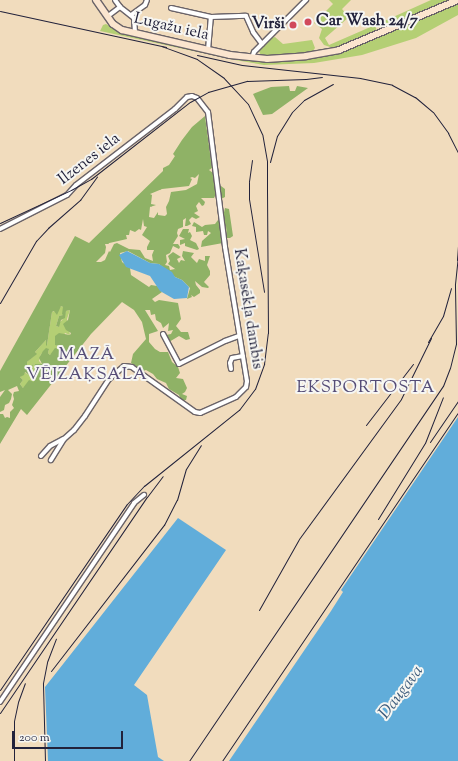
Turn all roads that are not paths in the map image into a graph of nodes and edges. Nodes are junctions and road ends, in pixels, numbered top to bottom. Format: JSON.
{"nodes":[{"id":1,"x":96,"y":0,"type":"edge"},
{"id":2,"x":115,"y":0,"type":"edge"},
{"id":3,"x":147,"y":0,"type":"edge"},
{"id":4,"x":306,"y":0,"type":"edge"},
{"id":5,"x":458,"y":0,"type":"edge"},
{"id":6,"x":120,"y":7,"type":"junction"},
{"id":7,"x":170,"y":8,"type":"dead end"},
{"id":8,"x":131,"y":15,"type":"junction"},
{"id":9,"x":108,"y":16,"type":"junction"},
{"id":10,"x":211,"y":17,"type":"junction"},
{"id":11,"x":135,"y":33,"type":"junction"},
{"id":12,"x":262,"y":44,"type":"junction"},
{"id":13,"x":208,"y":50,"type":"junction"},
{"id":14,"x":252,"y":58,"type":"junction"},
{"id":15,"x":187,"y":97,"type":"joint"},
{"id":16,"x":0,"y":229,"type":"edge"},
{"id":17,"x":163,"y":334,"type":"dead end"},
{"id":18,"x":239,"y":336,"type":"junction"},
{"id":19,"x":243,"y":356,"type":"junction"},
{"id":20,"x":231,"y":369,"type":"dead end"},
{"id":21,"x":64,"y":439,"type":"junction"},
{"id":22,"x":41,"y":456,"type":"dead end"},
{"id":23,"x":51,"y":460,"type":"dead end"},
{"id":24,"x":144,"y":495,"type":"dead end"},
{"id":25,"x":0,"y":702,"type":"edge"}],
"edges":[{"from":1,"to":9,"type":"street","name":"Lugažu iela"},
{"from":2,"to":6,"type":"street"},
{"from":3,"to":8,"type":"street"},
{"from":4,"to":12,"type":"street"},
{"from":5,"to":14,"type":"street","name":"Lugažu iela"},
{"from":6,"to":8,"type":"street"},
{"from":6,"to":9,"type":"street"},
{"from":7,"to":10,"type":"street"},
{"from":8,"to":11,"type":"street"},
{"from":9,"to":11,"type":"street","name":"Lugažu iela"},
{"from":10,"to":12,"type":"street"},
{"from":10,"to":13,"type":"street"},
{"from":11,"to":13,"type":"street","name":"Lugažu iela"},
{"from":12,"to":14,"type":"street"},
{"from":13,"to":14,"type":"street","name":"Lugažu iela"},
{"from":15,"to":16,"type":"street","name":"Ilzenes iela"},
{"from":15,"to":18,"type":"street","name":"Kaķasēkļa dambis"},
{"from":17,"to":18,"type":"street"},
{"from":18,"to":19,"type":"street","name":"Kaķasēkļa dambis"},
{"from":19,"to":20,"type":"street"},
{"from":19,"to":21,"type":"street","name":"Kaķasēkļa dambis"},
{"from":21,"to":22,"type":"street"},
{"from":21,"to":23,"type":"street"},
{"from":24,"to":25,"type":"street"}]}
